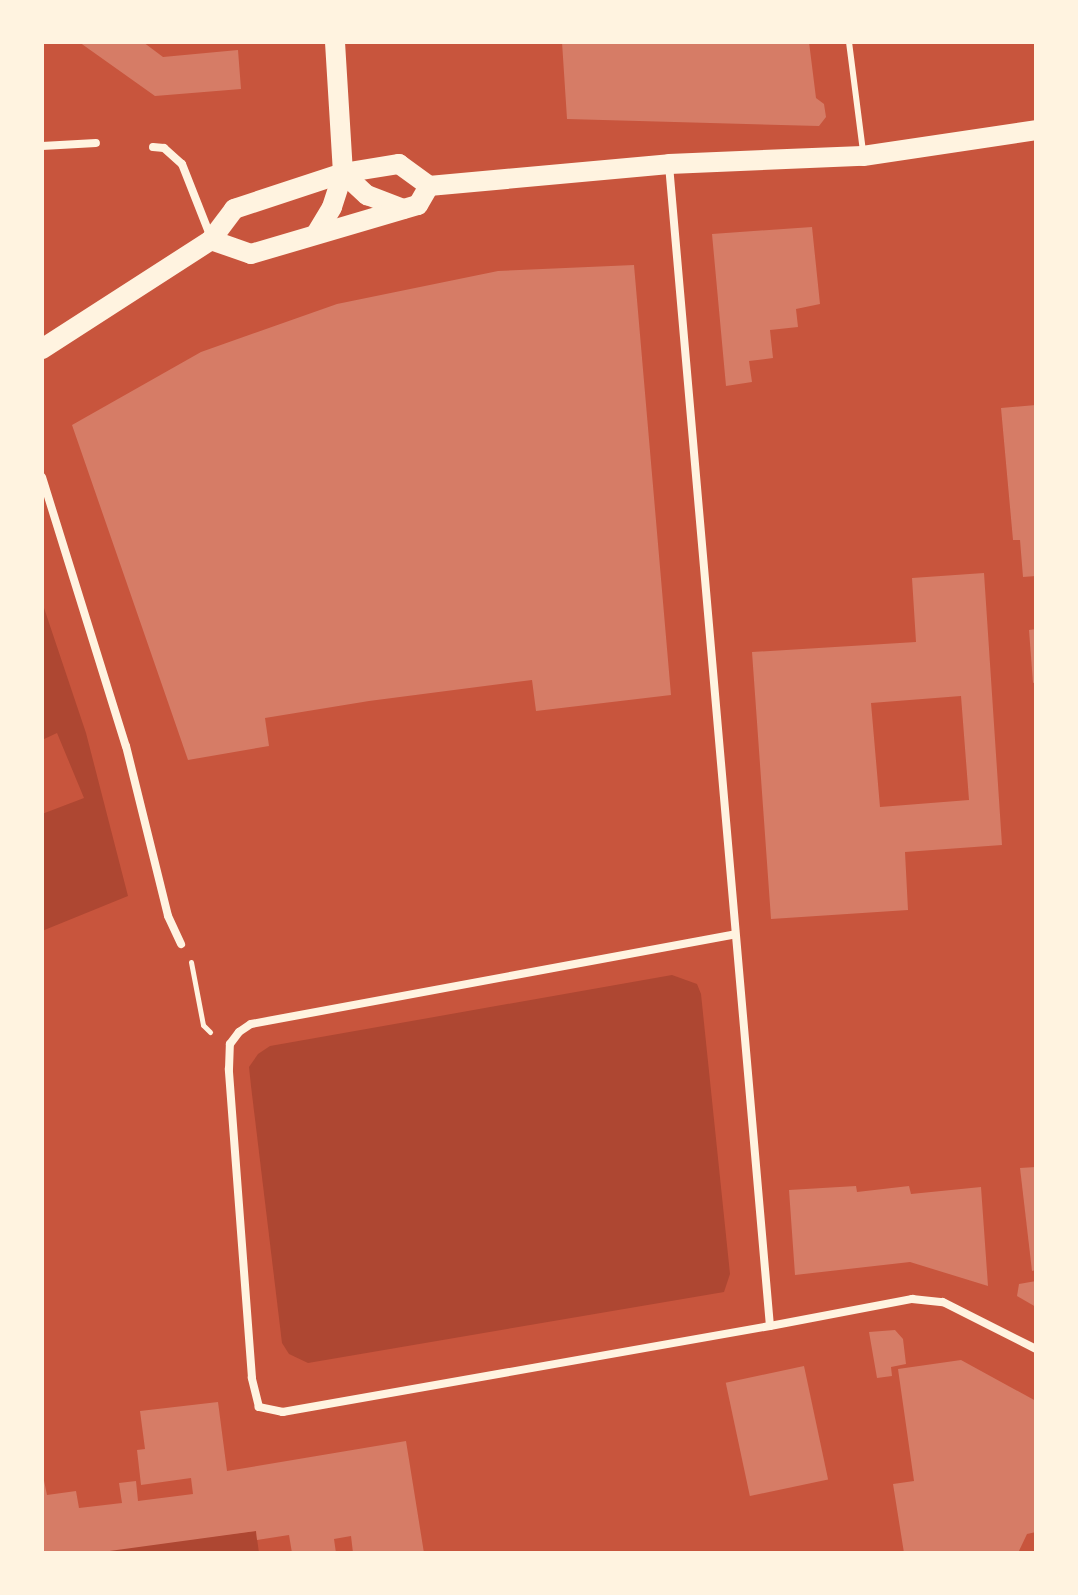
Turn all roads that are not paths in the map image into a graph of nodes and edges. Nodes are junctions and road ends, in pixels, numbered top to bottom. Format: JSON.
{"nodes":[{"id":1,"x":335,"y":42,"type":"edge"},
{"id":2,"x":849,"y":42,"type":"edge"},
{"id":3,"x":1036,"y":130,"type":"edge"},
{"id":4,"x":96,"y":143,"type":"dead end"},
{"id":5,"x":42,"y":146,"type":"edge"},
{"id":6,"x":153,"y":147,"type":"dead end"},
{"id":7,"x":863,"y":156,"type":"junction"},
{"id":8,"x":669,"y":164,"type":"junction"},
{"id":9,"x":343,"y":173,"type":"junction"},
{"id":10,"x":429,"y":186,"type":"junction"},
{"id":11,"x":403,"y":209,"type":"junction"},
{"id":12,"x":316,"y":234,"type":"junction"},
{"id":13,"x":211,"y":240,"type":"junction"},
{"id":14,"x":42,"y":349,"type":"edge"},
{"id":15,"x":42,"y":477,"type":"edge"},
{"id":16,"x":733,"y":935,"type":"junction"},
{"id":17,"x":181,"y":944,"type":"road end"},
{"id":18,"x":770,"y":1326,"type":"junction"},
{"id":19,"x":1036,"y":1349,"type":"edge"}],
"edges":[{"from":1,"to":9,"type":"main road"},
{"from":2,"to":7,"type":"lane"},
{"from":3,"to":7,"type":"main road"},
{"from":4,"to":5,"type":"street"},
{"from":6,"to":13,"type":"street"},
{"from":7,"to":8,"type":"main road"},
{"from":8,"to":10,"type":"main road"},
{"from":8,"to":16,"type":"street"},
{"from":9,"to":10,"type":"main road"},
{"from":9,"to":11,"type":"main road"},
{"from":9,"to":12,"type":"main road"},
{"from":9,"to":13,"type":"main road"},
{"from":10,"to":11,"type":"main road"},
{"from":11,"to":12,"type":"main road"},
{"from":12,"to":13,"type":"main road"},
{"from":13,"to":14,"type":"main road"},
{"from":15,"to":17,"type":"street"},
{"from":16,"to":18,"type":"street"},
{"from":16,"to":18,"type":"street"},
{"from":18,"to":19,"type":"street"}]}
